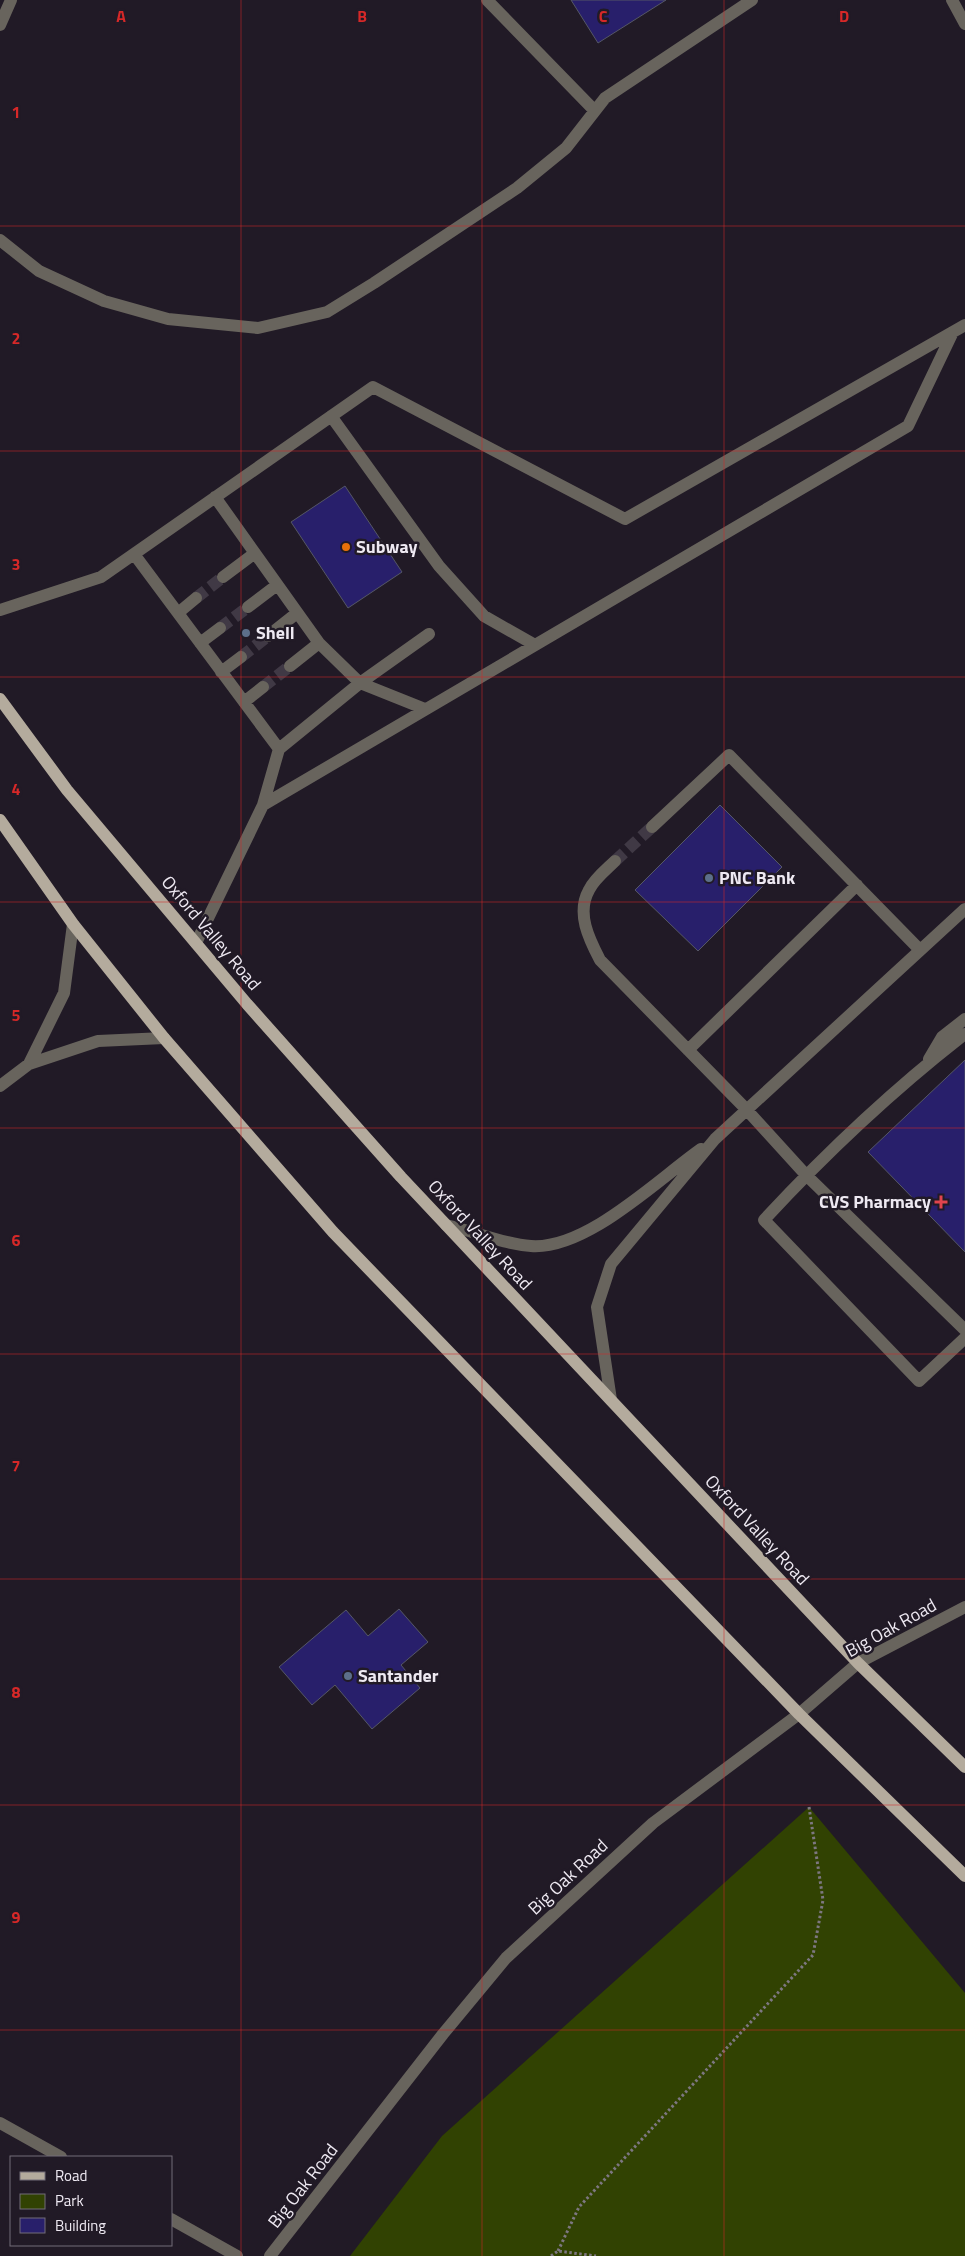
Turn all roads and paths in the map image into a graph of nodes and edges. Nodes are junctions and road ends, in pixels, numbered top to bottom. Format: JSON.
{"nodes":[{"id":1,"x":11,"y":0,"type":"edge"},
{"id":2,"x":487,"y":0,"type":"edge"},
{"id":3,"x":752,"y":0,"type":"edge"},
{"id":4,"x":952,"y":0,"type":"edge"},
{"id":5,"x":965,"y":24,"type":"edge"},
{"id":6,"x":0,"y":25,"type":"edge"},
{"id":7,"x":595,"y":111,"type":"junction"},
{"id":8,"x":0,"y":240,"type":"edge"},
{"id":9,"x":965,"y":325,"type":"edge"},
{"id":10,"x":953,"y":332,"type":"junction"},
{"id":11,"x":331,"y":416,"type":"junction"},
{"id":12,"x":215,"y":497,"type":"junction"},
{"id":13,"x":255,"y":553,"type":"junction"},
{"id":14,"x":134,"y":554,"type":"junction"},
{"id":15,"x":224,"y":577,"type":"tunnel mouth"},
{"id":16,"x":277,"y":584,"type":"junction"},
{"id":17,"x":196,"y":598,"type":"tunnel mouth"},
{"id":18,"x":248,"y":607,"type":"tunnel mouth"},
{"id":19,"x":0,"y":610,"type":"edge"},
{"id":20,"x":178,"y":613,"type":"junction"},
{"id":21,"x":297,"y":613,"type":"junction"},
{"id":22,"x":220,"y":628,"type":"tunnel mouth"},
{"id":23,"x":428,"y":634,"type":"dead end"},
{"id":24,"x":268,"y":636,"type":"tunnel mouth"},
{"id":25,"x":200,"y":643,"type":"junction"},
{"id":26,"x":319,"y":643,"type":"junction"},
{"id":27,"x":535,"y":645,"type":"junction"},
{"id":28,"x":241,"y":657,"type":"tunnel mouth"},
{"id":29,"x":290,"y":666,"type":"tunnel mouth"},
{"id":30,"x":221,"y":672,"type":"junction"},
{"id":31,"x":360,"y":683,"type":"junction"},
{"id":32,"x":263,"y":687,"type":"tunnel mouth"},
{"id":33,"x":0,"y":699,"type":"edge"},
{"id":34,"x":244,"y":702,"type":"junction"},
{"id":35,"x":425,"y":709,"type":"junction"},
{"id":36,"x":278,"y":750,"type":"junction"},
{"id":37,"x":263,"y":805,"type":"junction"},
{"id":38,"x":0,"y":820,"type":"edge"},
{"id":39,"x":652,"y":827,"type":"tunnel mouth"},
{"id":40,"x":615,"y":860,"type":"tunnel mouth"},
{"id":41,"x":857,"y":885,"type":"junction"},
{"id":42,"x":965,"y":909,"type":"edge"},
{"id":43,"x":73,"y":924,"type":"junction"},
{"id":44,"x":196,"y":943,"type":"junction"},
{"id":45,"x":920,"y":950,"type":"junction"},
{"id":46,"x":965,"y":1019,"type":"edge"},
{"id":47,"x":965,"y":1034,"type":"edge"},
{"id":48,"x":164,"y":1038,"type":"junction"},
{"id":49,"x":688,"y":1050,"type":"junction"},
{"id":50,"x":29,"y":1064,"type":"junction"},
{"id":51,"x":925,"y":1065,"type":"junction"},
{"id":52,"x":0,"y":1086,"type":"edge"},
{"id":53,"x":746,"y":1109,"type":"junction"},
{"id":54,"x":715,"y":1139,"type":"junction"},
{"id":55,"x":806,"y":1175,"type":"junction"},
{"id":56,"x":446,"y":1225,"type":"junction"},
{"id":57,"x":965,"y":1330,"type":"edge"},
{"id":58,"x":965,"y":1338,"type":"edge"},
{"id":59,"x":612,"y":1400,"type":"junction"},
{"id":60,"x":965,"y":1607,"type":"edge"},
{"id":61,"x":858,"y":1662,"type":"junction"},
{"id":62,"x":799,"y":1714,"type":"junction"},
{"id":63,"x":965,"y":1767,"type":"edge"},
{"id":64,"x":809,"y":1807,"type":"dead end"},
{"id":65,"x":965,"y":1876,"type":"edge"},
{"id":66,"x":0,"y":2123,"type":"edge"},
{"id":67,"x":59,"y":2156,"type":"edge"},
{"id":68,"x":172,"y":2220,"type":"edge"},
{"id":69,"x":558,"y":2251,"type":"junction"},
{"id":70,"x":237,"y":2256,"type":"edge"},
{"id":71,"x":270,"y":2256,"type":"edge"},
{"id":72,"x":551,"y":2256,"type":"edge"},
{"id":73,"x":596,"y":2256,"type":"edge"}],
"edges":[{"from":1,"to":6,"type":"street"},
{"from":2,"to":7,"type":"street"},
{"from":3,"to":7,"type":"street"},
{"from":4,"to":5,"type":"street"},
{"from":7,"to":8,"type":"street"},
{"from":9,"to":10,"type":"street"},
{"from":10,"to":11,"type":"street"},
{"from":10,"to":27,"type":"street"},
{"from":11,"to":12,"type":"street"},
{"from":11,"to":27,"type":"street"},
{"from":12,"to":13,"type":"street"},
{"from":12,"to":14,"type":"street"},
{"from":13,"to":15,"type":"street"},
{"from":13,"to":16,"type":"street"},
{"from":14,"to":19,"type":"street"},
{"from":14,"to":20,"type":"street"},
{"from":16,"to":18,"type":"street"},
{"from":16,"to":21,"type":"street"},
{"from":17,"to":20,"type":"street"},
{"from":20,"to":25,"type":"street"},
{"from":21,"to":24,"type":"street"},
{"from":21,"to":26,"type":"street"},
{"from":22,"to":25,"type":"street"},
{"from":23,"to":31,"type":"street"},
{"from":25,"to":30,"type":"street"},
{"from":26,"to":29,"type":"street"},
{"from":26,"to":31,"type":"street"},
{"from":27,"to":35,"type":"street"},
{"from":28,"to":30,"type":"street"},
{"from":30,"to":34,"type":"street"},
{"from":31,"to":35,"type":"street"},
{"from":31,"to":36,"type":"street"},
{"from":32,"to":34,"type":"street"},
{"from":33,"to":44,"type":"main road","name":"Oxford Valley Road"},
{"from":34,"to":36,"type":"street"},
{"from":35,"to":37,"type":"street"},
{"from":36,"to":37,"type":"street"},
{"from":37,"to":44,"type":"street"},
{"from":38,"to":43,"type":"main road"},
{"from":39,"to":41,"type":"street"},
{"from":40,"to":49,"type":"street"},
{"from":41,"to":45,"type":"street"},
{"from":41,"to":49,"type":"street"},
{"from":42,"to":45,"type":"street"},
{"from":43,"to":48,"type":"main road"},
{"from":43,"to":50,"type":"street"},
{"from":44,"to":56,"type":"main road","name":"Oxford Valley Road"},
{"from":45,"to":53,"type":"street"},
{"from":46,"to":51,"type":"street"},
{"from":47,"to":51,"type":"street"},
{"from":48,"to":50,"type":"street"},
{"from":48,"to":62,"type":"main road"},
{"from":49,"to":53,"type":"street"},
{"from":50,"to":52,"type":"street"},
{"from":51,"to":55,"type":"street"},
{"from":53,"to":54,"type":"street"},
{"from":53,"to":55,"type":"street"},
{"from":54,"to":56,"type":"street"},
{"from":54,"to":59,"type":"street"},
{"from":55,"to":57,"type":"street"},
{"from":55,"to":58,"type":"street"},
{"from":56,"to":59,"type":"main road","name":"Oxford Valley Road"},
{"from":59,"to":61,"type":"main road","name":"Oxford Valley Road"},
{"from":60,"to":61,"type":"street","name":"Big Oak Road"},
{"from":61,"to":62,"type":"street","name":"Big Oak Road"},
{"from":61,"to":63,"type":"main road","name":"Oxford Valley Road"},
{"from":62,"to":65,"type":"main road"},
{"from":62,"to":71,"type":"street","name":"Big Oak Road"},
{"from":64,"to":69,"type":"path"},
{"from":66,"to":67,"type":"street"},
{"from":68,"to":70,"type":"street"},
{"from":69,"to":72,"type":"path"},
{"from":69,"to":73,"type":"path"}]}
